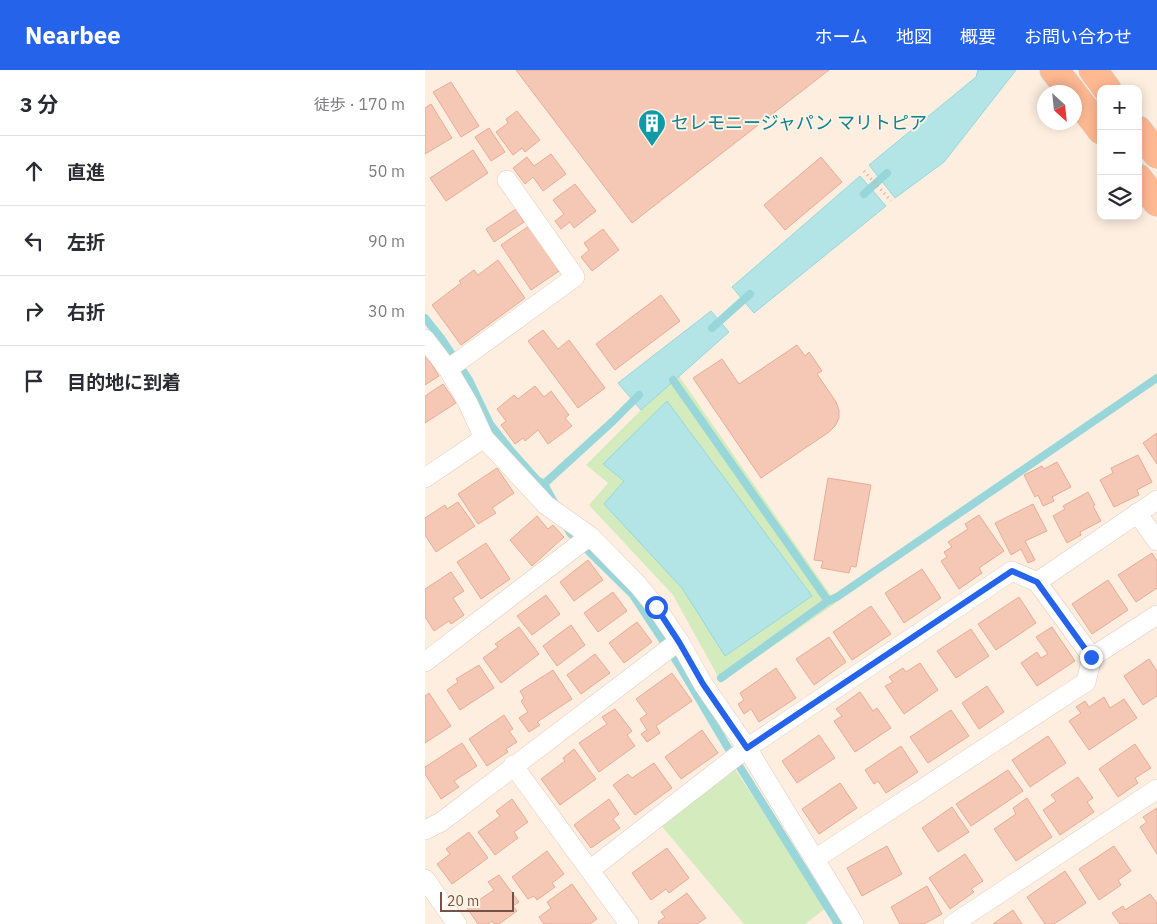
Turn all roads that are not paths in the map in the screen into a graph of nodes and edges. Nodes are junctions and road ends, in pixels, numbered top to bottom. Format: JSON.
{"nodes":[{"id":1,"x":1054,"y":70,"type":"edge"},
{"id":2,"x":1093,"y":70,"type":"edge"},
{"id":3,"x":1066,"y":85,"type":"edge"},
{"id":4,"x":1104,"y":85,"type":"edge"},
{"id":5,"x":1082,"y":105,"type":"edge"},
{"id":6,"x":1097,"y":125,"type":"edge"},
{"id":7,"x":1142,"y":135,"type":"edge"},
{"id":8,"x":1157,"y":154,"type":"edge"},
{"id":9,"x":507,"y":180,"type":"dead end"},
{"id":10,"x":1142,"y":183,"type":"edge"},
{"id":11,"x":1157,"y":202,"type":"edge"},
{"id":12,"x":425,"y":339,"type":"edge"},
{"id":13,"x":448,"y":369,"type":"junction"},
{"id":14,"x":484,"y":438,"type":"junction"},
{"id":15,"x":425,"y":478,"type":"edge"},
{"id":16,"x":1157,"y":500,"type":"edge"},
{"id":17,"x":1137,"y":513,"type":"junction"},
{"id":18,"x":583,"y":531,"type":"junction"},
{"id":19,"x":1157,"y":541,"type":"edge"},
{"id":20,"x":1037,"y":582,"type":"junction"},
{"id":21,"x":1157,"y":614,"type":"edge"},
{"id":22,"x":679,"y":642,"type":"junction"},
{"id":23,"x":1091,"y":657,"type":"junction"},
{"id":24,"x":425,"y":662,"type":"edge"},
{"id":25,"x":747,"y":748,"type":"junction"},
{"id":26,"x":513,"y":766,"type":"junction"},
{"id":27,"x":1157,"y":789,"type":"edge"},
{"id":28,"x":425,"y":830,"type":"edge"},
{"id":29,"x":815,"y":860,"type":"junction"},
{"id":30,"x":590,"y":870,"type":"junction"},
{"id":31,"x":425,"y":879,"type":"edge"},
{"id":32,"x":457,"y":924,"type":"edge"},
{"id":33,"x":629,"y":924,"type":"edge"},
{"id":34,"x":854,"y":924,"type":"edge"},
{"id":35,"x":953,"y":924,"type":"edge"}],
"edges":[{"from":1,"to":3,"type":"highway"},
{"from":2,"to":4,"type":"highway"},
{"from":5,"to":6,"type":"highway"},
{"from":7,"to":8,"type":"highway"},
{"from":9,"to":13,"type":"street"},
{"from":10,"to":11,"type":"highway"},
{"from":12,"to":13,"type":"street"},
{"from":13,"to":14,"type":"street"},
{"from":14,"to":15,"type":"street"},
{"from":14,"to":18,"type":"street"},
{"from":16,"to":17,"type":"street"},
{"from":17,"to":19,"type":"street"},
{"from":17,"to":20,"type":"street"},
{"from":18,"to":22,"type":"street"},
{"from":18,"to":24,"type":"street"},
{"from":20,"to":23,"type":"street"},
{"from":20,"to":25,"type":"street"},
{"from":21,"to":23,"type":"street"},
{"from":22,"to":25,"type":"street"},
{"from":22,"to":26,"type":"street"},
{"from":23,"to":29,"type":"street"},
{"from":25,"to":29,"type":"street"},
{"from":25,"to":30,"type":"street"},
{"from":26,"to":28,"type":"street"},
{"from":26,"to":30,"type":"street"},
{"from":27,"to":35,"type":"street"},
{"from":29,"to":34,"type":"street"},
{"from":30,"to":33,"type":"street"},
{"from":31,"to":32,"type":"street"}]}
